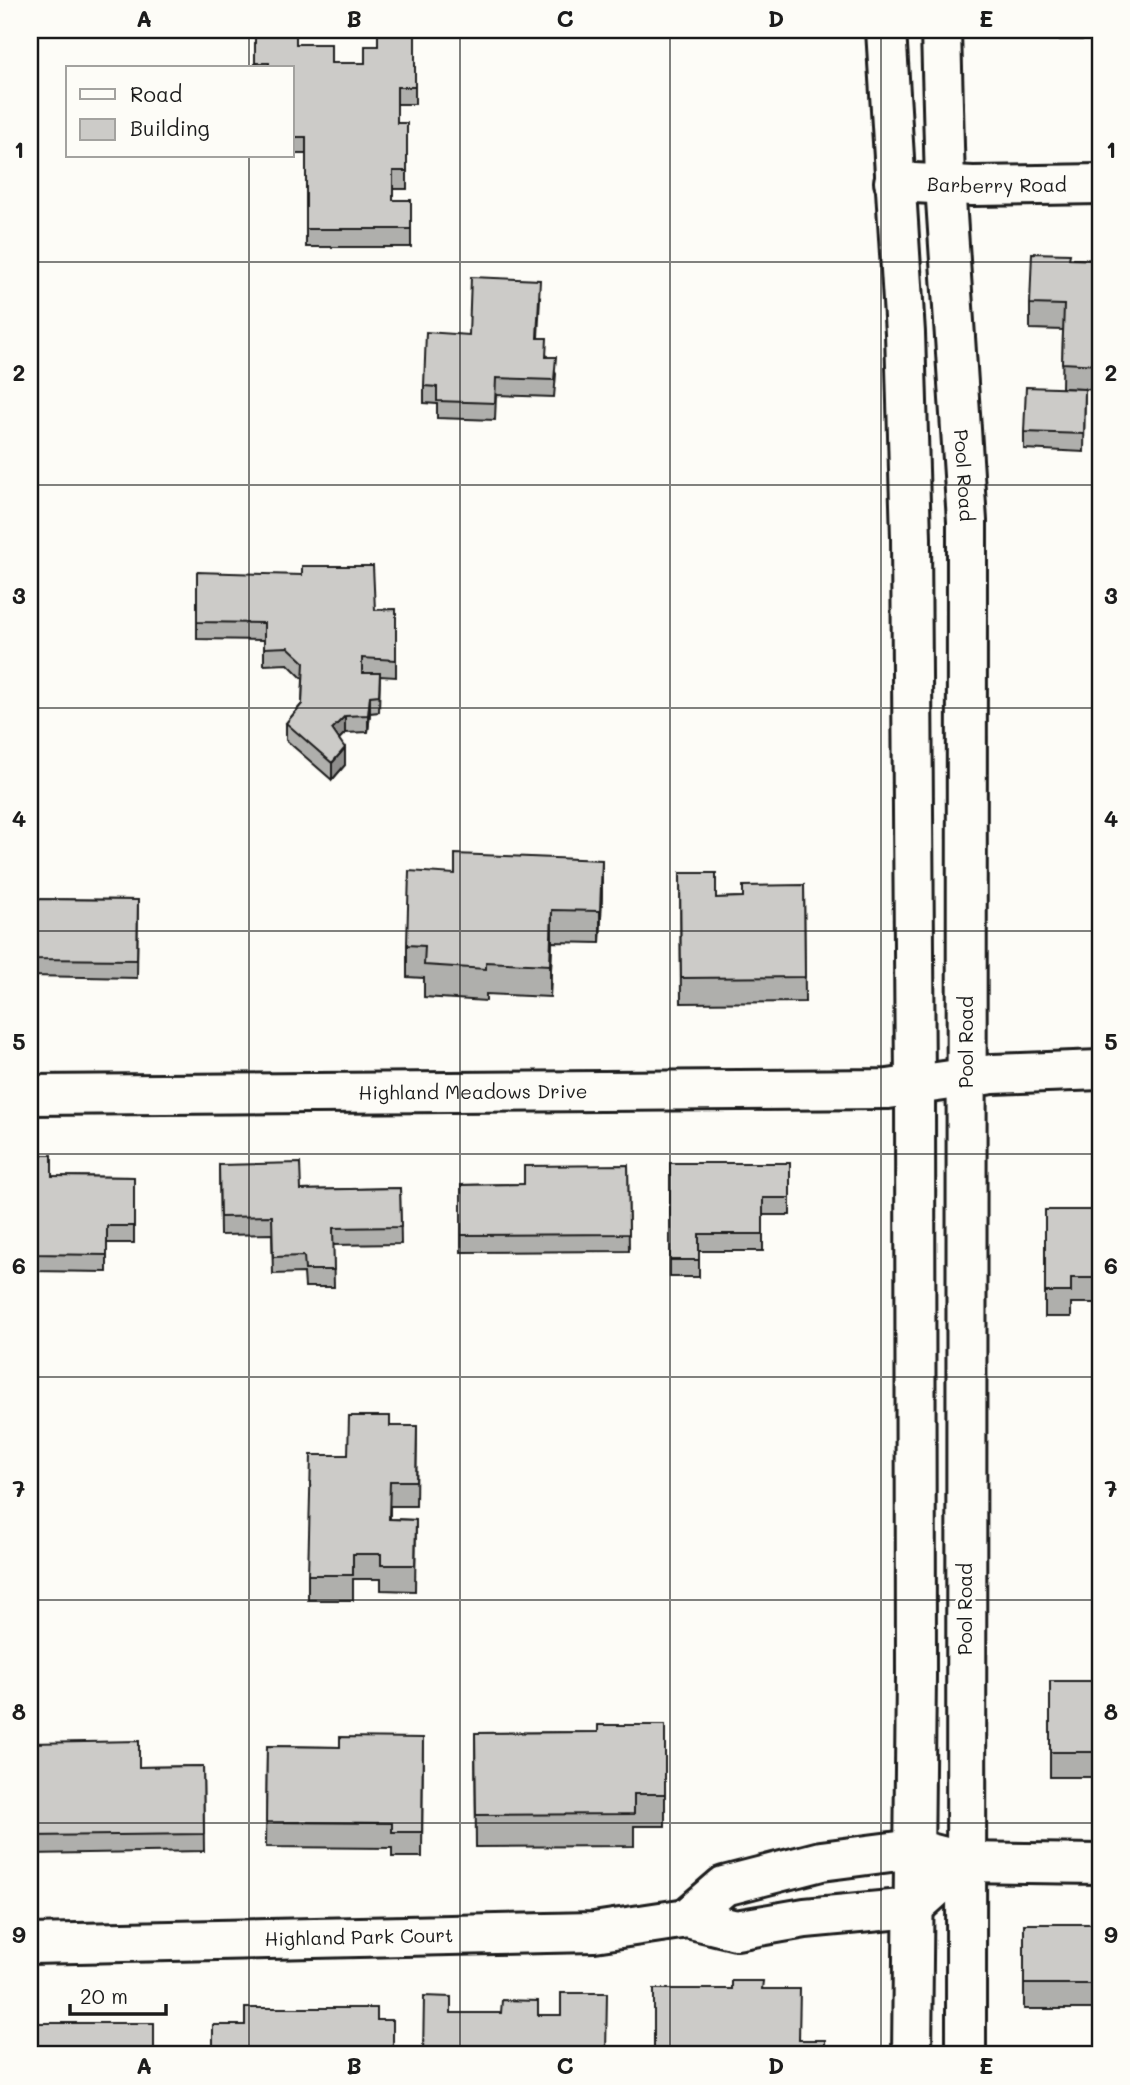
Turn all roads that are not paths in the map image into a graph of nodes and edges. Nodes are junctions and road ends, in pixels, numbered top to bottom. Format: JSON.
{"nodes":[{"id":1,"x":886,"y":30,"type":"edge"},
{"id":2,"x":942,"y":30,"type":"edge"},
{"id":3,"x":894,"y":182,"type":"junction"},
{"id":4,"x":946,"y":184,"type":"junction"},
{"id":5,"x":1100,"y":184,"type":"edge"},
{"id":6,"x":1100,"y":1070,"type":"edge"},
{"id":7,"x":966,"y":1077,"type":"junction"},
{"id":8,"x":915,"y":1085,"type":"junction"},
{"id":9,"x":30,"y":1094,"type":"edge"},
{"id":10,"x":914,"y":1849,"type":"junction"},
{"id":11,"x":964,"y":1862,"type":"junction"},
{"id":12,"x":1100,"y":1864,"type":"edge"},
{"id":13,"x":766,"y":1874,"type":"junction"},
{"id":14,"x":913,"y":1908,"type":"junction"},
{"id":15,"x":687,"y":1919,"type":"junction"},
{"id":16,"x":780,"y":1922,"type":"junction"},
{"id":17,"x":30,"y":1944,"type":"edge"},
{"id":18,"x":912,"y":2055,"type":"edge"},
{"id":19,"x":966,"y":2055,"type":"edge"}],
"edges":[{"from":1,"to":3,"type":"main road"},
{"from":2,"to":4,"type":"main road","name":"Pool Road"},
{"from":3,"to":4,"type":"main road","name":"Barberry Road"},
{"from":3,"to":8,"type":"main road"},
{"from":4,"to":5,"type":"main road","name":"Barberry Road"},
{"from":4,"to":7,"type":"main road","name":"Pool Road"},
{"from":6,"to":7,"type":"main road","name":"Highland Meadows Drive"},
{"from":7,"to":8,"type":"main road","name":"Highland Meadows Drive"},
{"from":7,"to":11,"type":"main road","name":"Pool Road"},
{"from":8,"to":9,"type":"main road","name":"Highland Meadows Drive"},
{"from":8,"to":10,"type":"main road"},
{"from":10,"to":11,"type":"main road"},
{"from":10,"to":13,"type":"main road"},
{"from":10,"to":14,"type":"main road"},
{"from":11,"to":12,"type":"main road"},
{"from":11,"to":14,"type":"main road"},
{"from":11,"to":19,"type":"main road","name":"Pool Road"},
{"from":13,"to":15,"type":"main road"},
{"from":13,"to":16,"type":"main road"},
{"from":14,"to":16,"type":"main road","name":"Highland Park Court"},
{"from":14,"to":18,"type":"main road"},
{"from":15,"to":16,"type":"main road","name":"Highland Park Court"},
{"from":15,"to":17,"type":"main road","name":"Highland Park Court"}]}
